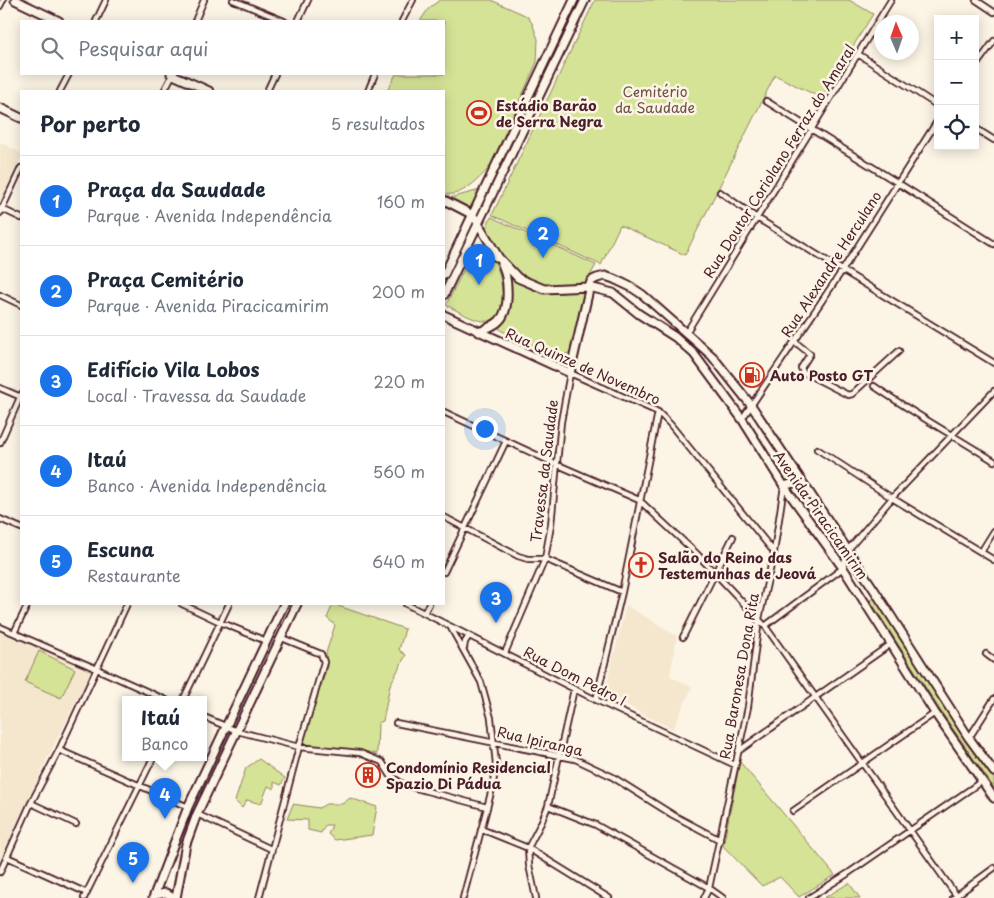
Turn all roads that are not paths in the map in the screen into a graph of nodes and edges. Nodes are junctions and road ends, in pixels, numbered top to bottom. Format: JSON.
{"nodes":[{"id":1,"x":3,"y":0,"type":"edge"},
{"id":2,"x":15,"y":0,"type":"edge"},
{"id":3,"x":106,"y":0,"type":"edge"},
{"id":4,"x":204,"y":0,"type":"edge"},
{"id":5,"x":233,"y":0,"type":"edge"},
{"id":6,"x":308,"y":0,"type":"edge"},
{"id":7,"x":413,"y":0,"type":"edge"},
{"id":8,"x":574,"y":0,"type":"edge"},
{"id":9,"x":583,"y":0,"type":"edge"},
{"id":10,"x":891,"y":0,"type":"edge"},
{"id":11,"x":976,"y":0,"type":"edge"},
{"id":12,"x":0,"y":6,"type":"edge"},
{"id":13,"x":994,"y":12,"type":"edge"},
{"id":14,"x":57,"y":20,"type":"edge"},
{"id":15,"x":96,"y":20,"type":"edge"},
{"id":16,"x":195,"y":20,"type":"edge"},
{"id":17,"x":282,"y":20,"type":"edge"},
{"id":18,"x":298,"y":20,"type":"edge"},
{"id":19,"x":403,"y":20,"type":"edge"},
{"id":20,"x":994,"y":41,"type":"edge"},
{"id":21,"x":858,"y":54,"type":"junction"},
{"id":22,"x":979,"y":62,"type":"edge"},
{"id":23,"x":68,"y":75,"type":"edge"},
{"id":24,"x":172,"y":75,"type":"edge"},
{"id":25,"x":174,"y":75,"type":"edge"},
{"id":26,"x":275,"y":75,"type":"edge"},
{"id":27,"x":376,"y":75,"type":"edge"},
{"id":28,"x":61,"y":90,"type":"edge"},
{"id":29,"x":164,"y":90,"type":"edge"},
{"id":30,"x":207,"y":90,"type":"edge"},
{"id":31,"x":267,"y":90,"type":"edge"},
{"id":32,"x":368,"y":90,"type":"edge"},
{"id":33,"x":766,"y":101,"type":"dead end"},
{"id":34,"x":936,"y":105,"type":"edge"},
{"id":35,"x":0,"y":108,"type":"edge"},
{"id":36,"x":20,"y":118,"type":"edge"},
{"id":37,"x":934,"y":126,"type":"edge"},
{"id":38,"x":811,"y":130,"type":"junction"},
{"id":39,"x":979,"y":131,"type":"edge"},
{"id":40,"x":994,"y":140,"type":"edge"},
{"id":41,"x":20,"y":170,"type":"edge"},
{"id":42,"x":898,"y":183,"type":"junction"},
{"id":43,"x":720,"y":192,"type":"dead end"},
{"id":44,"x":445,"y":201,"type":"edge"},
{"id":45,"x":1,"y":210,"type":"edge"},
{"id":46,"x":473,"y":215,"type":"junction"},
{"id":47,"x":20,"y":218,"type":"edge"},
{"id":48,"x":757,"y":218,"type":"junction"},
{"id":49,"x":478,"y":222,"type":"junction"},
{"id":50,"x":994,"y":244,"type":"edge"},
{"id":51,"x":499,"y":259,"type":"junction"},
{"id":52,"x":458,"y":264,"type":"junction"},
{"id":53,"x":842,"y":271,"type":"junction"},
{"id":54,"x":445,"y":273,"type":"edge"},
{"id":55,"x":589,"y":287,"type":"junction"},
{"id":56,"x":445,"y":292,"type":"edge"},
{"id":57,"x":0,"y":295,"type":"edge"},
{"id":58,"x":20,"y":305,"type":"edge"},
{"id":59,"x":445,"y":315,"type":"edge"},
{"id":60,"x":645,"y":318,"type":"junction"},
{"id":61,"x":479,"y":332,"type":"junction"},
{"id":62,"x":686,"y":333,"type":"junction"},
{"id":63,"x":794,"y":341,"type":"junction"},
{"id":64,"x":701,"y":345,"type":"junction"},
{"id":65,"x":687,"y":347,"type":"junction"},
{"id":66,"x":899,"y":351,"type":"dead end"},
{"id":67,"x":994,"y":363,"type":"edge"},
{"id":68,"x":570,"y":373,"type":"junction"},
{"id":69,"x":874,"y":386,"type":"dead end"},
{"id":70,"x":0,"y":388,"type":"edge"},
{"id":71,"x":994,"y":391,"type":"edge"},
{"id":72,"x":20,"y":396,"type":"edge"},
{"id":73,"x":20,"y":398,"type":"edge"},
{"id":74,"x":751,"y":405,"type":"junction"},
{"id":75,"x":445,"y":412,"type":"edge"},
{"id":76,"x":658,"y":412,"type":"junction"},
{"id":77,"x":742,"y":418,"type":"junction"},
{"id":78,"x":952,"y":434,"type":"junction"},
{"id":79,"x":506,"y":441,"type":"junction"},
{"id":80,"x":0,"y":443,"type":"edge"},
{"id":81,"x":816,"y":449,"type":"dead end"},
{"id":82,"x":994,"y":461,"type":"edge"},
{"id":83,"x":556,"y":464,"type":"junction"},
{"id":84,"x":804,"y":485,"type":"junction"},
{"id":85,"x":784,"y":486,"type":"junction"},
{"id":86,"x":892,"y":498,"type":"junction"},
{"id":87,"x":639,"y":500,"type":"junction"},
{"id":88,"x":445,"y":518,"type":"edge"},
{"id":89,"x":0,"y":519,"type":"edge"},
{"id":90,"x":20,"y":528,"type":"edge"},
{"id":91,"x":466,"y":528,"type":"junction"},
{"id":92,"x":994,"y":531,"type":"edge"},
{"id":93,"x":733,"y":537,"type":"dead end"},
{"id":94,"x":847,"y":551,"type":"junction"},
{"id":95,"x":774,"y":552,"type":"junction"},
{"id":96,"x":981,"y":552,"type":"junction"},
{"id":97,"x":545,"y":559,"type":"junction"},
{"id":98,"x":994,"y":560,"type":"edge"},
{"id":99,"x":843,"y":568,"type":"junction"},
{"id":100,"x":445,"y":570,"type":"edge"},
{"id":101,"x":716,"y":573,"type":"junction"},
{"id":102,"x":875,"y":591,"type":"junction"},
{"id":103,"x":622,"y":592,"type":"junction"},
{"id":104,"x":863,"y":598,"type":"junction"},
{"id":105,"x":28,"y":605,"type":"edge"},
{"id":106,"x":127,"y":605,"type":"edge"},
{"id":107,"x":184,"y":605,"type":"edge"},
{"id":108,"x":228,"y":605,"type":"edge"},
{"id":109,"x":284,"y":605,"type":"edge"},
{"id":110,"x":297,"y":605,"type":"edge"},
{"id":111,"x":408,"y":605,"type":"edge"},
{"id":112,"x":428,"y":605,"type":"edge"},
{"id":113,"x":424,"y":613,"type":"junction"},
{"id":114,"x":759,"y":619,"type":"junction"},
{"id":115,"x":220,"y":622,"type":"junction"},
{"id":116,"x":450,"y":626,"type":"junction"},
{"id":117,"x":765,"y":626,"type":"junction"},
{"id":118,"x":0,"y":627,"type":"edge"},
{"id":119,"x":14,"y":633,"type":"junction"},
{"id":120,"x":469,"y":636,"type":"junction"},
{"id":121,"x":683,"y":637,"type":"dead end"},
{"id":122,"x":282,"y":638,"type":"junction"},
{"id":123,"x":266,"y":641,"type":"junction"},
{"id":124,"x":891,"y":644,"type":"junction"},
{"id":125,"x":464,"y":648,"type":"junction"},
{"id":126,"x":505,"y":653,"type":"junction"},
{"id":127,"x":986,"y":654,"type":"dead end"},
{"id":128,"x":994,"y":660,"type":"edge"},
{"id":129,"x":97,"y":668,"type":"junction"},
{"id":130,"x":574,"y":689,"type":"junction"},
{"id":131,"x":157,"y":696,"type":"edge"},
{"id":132,"x":185,"y":696,"type":"edge"},
{"id":133,"x":816,"y":697,"type":"junction"},
{"id":134,"x":994,"y":699,"type":"edge"},
{"id":135,"x":596,"y":700,"type":"junction"},
{"id":136,"x":935,"y":713,"type":"junction"},
{"id":137,"x":207,"y":718,"type":"edge"},
{"id":138,"x":396,"y":724,"type":"dead end"},
{"id":139,"x":226,"y":727,"type":"junction"},
{"id":140,"x":237,"y":731,"type":"junction"},
{"id":141,"x":969,"y":738,"type":"junction"},
{"id":142,"x":494,"y":742,"type":"junction"},
{"id":143,"x":298,"y":747,"type":"junction"},
{"id":144,"x":58,"y":750,"type":"junction"},
{"id":145,"x":740,"y":750,"type":"junction"},
{"id":146,"x":560,"y":757,"type":"junction"},
{"id":147,"x":151,"y":761,"type":"edge"},
{"id":148,"x":862,"y":762,"type":"junction"},
{"id":149,"x":735,"y":765,"type":"junction"},
{"id":150,"x":994,"y":770,"type":"edge"},
{"id":151,"x":982,"y":781,"type":"junction"},
{"id":152,"x":138,"y":786,"type":"junction"},
{"id":153,"x":994,"y":798,"type":"edge"},
{"id":154,"x":31,"y":803,"type":"junction"},
{"id":155,"x":548,"y":806,"type":"junction"},
{"id":156,"x":188,"y":807,"type":"junction"},
{"id":157,"x":487,"y":807,"type":"junction"},
{"id":158,"x":793,"y":811,"type":"dead end"},
{"id":159,"x":197,"y":814,"type":"junction"},
{"id":160,"x":76,"y":824,"type":"dead end"},
{"id":161,"x":481,"y":829,"type":"junction"},
{"id":162,"x":910,"y":830,"type":"junction"},
{"id":163,"x":720,"y":840,"type":"junction"},
{"id":164,"x":528,"y":848,"type":"junction"},
{"id":165,"x":271,"y":850,"type":"junction"},
{"id":166,"x":7,"y":857,"type":"junction"},
{"id":167,"x":994,"y":868,"type":"edge"},
{"id":168,"x":0,"y":872,"type":"edge"},
{"id":169,"x":709,"y":888,"type":"junction"},
{"id":170,"x":87,"y":892,"type":"junction"},
{"id":171,"x":154,"y":896,"type":"edge"},
{"id":172,"x":956,"y":897,"type":"edge"},
{"id":173,"x":84,"y":898,"type":"edge"},
{"id":174,"x":175,"y":898,"type":"edge"},
{"id":175,"x":259,"y":898,"type":"edge"},
{"id":176,"x":463,"y":898,"type":"edge"},
{"id":177,"x":536,"y":898,"type":"edge"},
{"id":178,"x":609,"y":898,"type":"edge"},
{"id":179,"x":704,"y":898,"type":"edge"},
{"id":180,"x":724,"y":898,"type":"edge"},
{"id":181,"x":809,"y":898,"type":"edge"}],
"edges":[{"from":1,"to":12,"type":"street"},
{"from":2,"to":14,"type":"main road"},
{"from":3,"to":15,"type":"street"},
{"from":4,"to":16,"type":"street"},
{"from":5,"to":17,"type":"street"},
{"from":6,"to":18,"type":"street"},
{"from":7,"to":19,"type":"street"},
{"from":8,"to":46,"type":"main road"},
{"from":9,"to":49,"type":"main road"},
{"from":10,"to":21,"type":"street","name":"Rua Doutor Coriolano Ferraz do Amaral"},
{"from":11,"to":13,"type":"street"},
{"from":20,"to":22,"type":"street"},
{"from":21,"to":34,"type":"street"},
{"from":21,"to":38,"type":"street","name":"Rua Doutor Coriolano Ferraz do Amaral"},
{"from":23,"to":28,"type":"street"},
{"from":24,"to":29,"type":"street"},
{"from":25,"to":30,"type":"main road"},
{"from":26,"to":31,"type":"street"},
{"from":27,"to":32,"type":"street"},
{"from":33,"to":38,"type":"street"},
{"from":35,"to":36,"type":"main road"},
{"from":37,"to":42,"type":"street","name":"Rua Alexandre Herculano"},
{"from":38,"to":42,"type":"street"},
{"from":38,"to":48,"type":"street","name":"Rua Doutor Coriolano Ferraz do Amaral"},
{"from":39,"to":40,"type":"street"},
{"from":41,"to":45,"type":"street"},
{"from":42,"to":50,"type":"street"},
{"from":42,"to":53,"type":"street","name":"Rua Alexandre Herculano"},
{"from":43,"to":48,"type":"street"},
{"from":44,"to":46,"type":"main road"},
{"from":45,"to":47,"type":"street"},
{"from":46,"to":49,"type":"main road","name":"Avenida Piracicamirim"},
{"from":46,"to":54,"type":"main road"},
{"from":48,"to":53,"type":"street"},
{"from":48,"to":62,"type":"street","name":"Rua Doutor Coriolano Ferraz do Amaral"},
{"from":49,"to":51,"type":"main road","name":"Avenida Piracicamirim"},
{"from":49,"to":52,"type":"main road"},
{"from":51,"to":52,"type":"main road"},
{"from":51,"to":55,"type":"main road","name":"Avenida Piracicamirim"},
{"from":51,"to":61,"type":"main road"},
{"from":52,"to":56,"type":"main road"},
{"from":53,"to":63,"type":"street","name":"Rua Alexandre Herculano"},
{"from":53,"to":67,"type":"street"},
{"from":55,"to":60,"type":"main road","name":"Avenida Piracicamirim"},
{"from":55,"to":62,"type":"main road","name":"Avenida Piracicamirim"},
{"from":55,"to":68,"type":"main road","name":"Travessa da Saudade"},
{"from":57,"to":58,"type":"street"},
{"from":59,"to":61,"type":"main road","name":"Rua Quinze de Novembro"},
{"from":60,"to":62,"type":"main road"},
{"from":60,"to":65,"type":"main road","name":"Avenida Piracicamirim"},
{"from":61,"to":68,"type":"main road","name":"Rua Quinze de Novembro"},
{"from":62,"to":64,"type":"main road","name":"Avenida Piracicamirim"},
{"from":63,"to":66,"type":"street"},
{"from":63,"to":74,"type":"street","name":"Rua Alexandre Herculano"},
{"from":64,"to":65,"type":"main road"},
{"from":64,"to":74,"type":"main road","name":"Avenida Piracicamirim"},
{"from":65,"to":77,"type":"main road","name":"Avenida Piracicamirim"},
{"from":68,"to":76,"type":"street","name":"Rua Quinze de Novembro"},
{"from":68,"to":83,"type":"street","name":"Travessa da Saudade"},
{"from":69,"to":78,"type":"street"},
{"from":70,"to":72,"type":"street"},
{"from":71,"to":78,"type":"street"},
{"from":73,"to":80,"type":"street"},
{"from":74,"to":77,"type":"street","name":"Rua Alexandre Herculano"},
{"from":74,"to":84,"type":"main road","name":"Avenida Piracicamirim"},
{"from":75,"to":79,"type":"street"},
{"from":76,"to":87,"type":"street"},
{"from":76,"to":95,"type":"street","name":"Rua Quinze de Novembro"},
{"from":77,"to":85,"type":"main road","name":"Avenida Piracicamirim"},
{"from":78,"to":82,"type":"street"},
{"from":78,"to":86,"type":"street"},
{"from":79,"to":83,"type":"street"},
{"from":79,"to":91,"type":"street"},
{"from":81,"to":86,"type":"street"},
{"from":83,"to":87,"type":"street"},
{"from":83,"to":97,"type":"street","name":"Travessa da Saudade"},
{"from":84,"to":85,"type":"main road"},
{"from":84,"to":94,"type":"main road","name":"Avenida Piracicamirim"},
{"from":85,"to":95,"type":"street","name":"Rua Baronesa Dona Rita"},
{"from":85,"to":99,"type":"main road","name":"Avenida Piracicamirim"},
{"from":86,"to":94,"type":"street"},
{"from":86,"to":96,"type":"street"},
{"from":87,"to":101,"type":"street"},
{"from":87,"to":103,"type":"street"},
{"from":88,"to":91,"type":"street"},
{"from":89,"to":90,"type":"street"},
{"from":91,"to":97,"type":"street"},
{"from":91,"to":100,"type":"street"},
{"from":92,"to":96,"type":"street"},
{"from":93,"to":101,"type":"street"},
{"from":94,"to":99,"type":"street"},
{"from":94,"to":102,"type":"main road","name":"Avenida Piracicamirim"},
{"from":95,"to":114,"type":"street","name":"Rua Baronesa Dona Rita"},
{"from":96,"to":98,"type":"street"},
{"from":97,"to":103,"type":"street"},
{"from":97,"to":126,"type":"street","name":"Travessa da Saudade"},
{"from":99,"to":104,"type":"main road","name":"Avenida Piracicamirim"},
{"from":99,"to":117,"type":"street"},
{"from":101,"to":114,"type":"street"},
{"from":101,"to":121,"type":"street"},
{"from":102,"to":104,"type":"main road"},
{"from":102,"to":141,"type":"main road","name":"Avenida Piracicamirim"},
{"from":103,"to":135,"type":"street"},
{"from":104,"to":124,"type":"main road","name":"Avenida Piracicamirim"},
{"from":105,"to":119,"type":"street"},
{"from":106,"to":129,"type":"street"},
{"from":107,"to":115,"type":"street"},
{"from":108,"to":115,"type":"street"},
{"from":109,"to":123,"type":"main road"},
{"from":110,"to":122,"type":"main road"},
{"from":111,"to":113,"type":"street","name":"Rua Dom Pedro I"},
{"from":112,"to":113,"type":"street"},
{"from":113,"to":116,"type":"street","name":"Rua Dom Pedro I"},
{"from":114,"to":117,"type":"street"},
{"from":114,"to":145,"type":"street","name":"Rua Baronesa Dona Rita"},
{"from":115,"to":123,"type":"street"},
{"from":115,"to":132,"type":"street"},
{"from":116,"to":120,"type":"street","name":"Rua Dom Pedro I"},
{"from":116,"to":125,"type":"street"},
{"from":117,"to":133,"type":"street"},
{"from":118,"to":119,"type":"street"},
{"from":119,"to":129,"type":"street"},
{"from":120,"to":125,"type":"street"},
{"from":120,"to":126,"type":"street","name":"Rua Dom Pedro I"},
{"from":122,"to":140,"type":"main road"},
{"from":122,"to":143,"type":"street"},
{"from":123,"to":139,"type":"main road"},
{"from":124,"to":133,"type":"street"},
{"from":124,"to":136,"type":"main road","name":"Avenida Piracicamirim"},
{"from":125,"to":142,"type":"street"},
{"from":126,"to":130,"type":"street","name":"Rua Dom Pedro I"},
{"from":127,"to":128,"type":"street"},
{"from":129,"to":131,"type":"street"},
{"from":129,"to":144,"type":"street"},
{"from":130,"to":135,"type":"street","name":"Rua Dom Pedro I"},
{"from":130,"to":146,"type":"street"},
{"from":133,"to":145,"type":"street"},
{"from":133,"to":148,"type":"street"},
{"from":134,"to":141,"type":"street"},
{"from":135,"to":149,"type":"street","name":"Rua Dom Pedro I"},
{"from":136,"to":148,"type":"street"},
{"from":136,"to":151,"type":"main road","name":"Avenida Piracicamirim"},
{"from":137,"to":139,"type":"street"},
{"from":138,"to":142,"type":"street","name":"Rua Ipiranga"},
{"from":139,"to":140,"type":"street"},
{"from":139,"to":156,"type":"main road"},
{"from":140,"to":143,"type":"street"},
{"from":140,"to":159,"type":"main road"},
{"from":141,"to":150,"type":"main road","name":"Avenida Piracicamirim"},
{"from":142,"to":146,"type":"street","name":"Rua Ipiranga"},
{"from":142,"to":157,"type":"street"},
{"from":143,"to":157,"type":"street"},
{"from":143,"to":165,"type":"street"},
{"from":144,"to":152,"type":"street"},
{"from":144,"to":154,"type":"street"},
{"from":145,"to":149,"type":"street","name":"Rua Baronesa Dona Rita"},
{"from":146,"to":155,"type":"street"},
{"from":146,"to":163,"type":"street","name":"Rua Ipiranga"},
{"from":147,"to":152,"type":"street"},
{"from":148,"to":158,"type":"street"},
{"from":148,"to":162,"type":"street"},
{"from":149,"to":163,"type":"street","name":"Rua Baronesa Dona Rita"},
{"from":151,"to":153,"type":"main road","name":"Avenida Piracicamirim"},
{"from":151,"to":162,"type":"street"},
{"from":152,"to":156,"type":"street"},
{"from":152,"to":170,"type":"street"},
{"from":154,"to":160,"type":"street"},
{"from":154,"to":166,"type":"street"},
{"from":155,"to":164,"type":"street"},
{"from":155,"to":169,"type":"street"},
{"from":156,"to":171,"type":"main road"},
{"from":157,"to":161,"type":"street"},
{"from":159,"to":165,"type":"street"},
{"from":159,"to":174,"type":"main road"},
{"from":161,"to":164,"type":"street"},
{"from":161,"to":176,"type":"street"},
{"from":162,"to":172,"type":"street"},
{"from":162,"to":181,"type":"street"},
{"from":163,"to":169,"type":"street","name":"Rua Baronesa Dona Rita"},
{"from":164,"to":177,"type":"street"},
{"from":164,"to":178,"type":"street"},
{"from":165,"to":175,"type":"street"},
{"from":166,"to":168,"type":"street"},
{"from":166,"to":170,"type":"street"},
{"from":167,"to":172,"type":"street"},
{"from":169,"to":179,"type":"street","name":"Rua Baronesa Dona Rita"},
{"from":169,"to":180,"type":"street"},
{"from":170,"to":173,"type":"street"},
{"from":171,"to":174,"type":"main road"}]}
